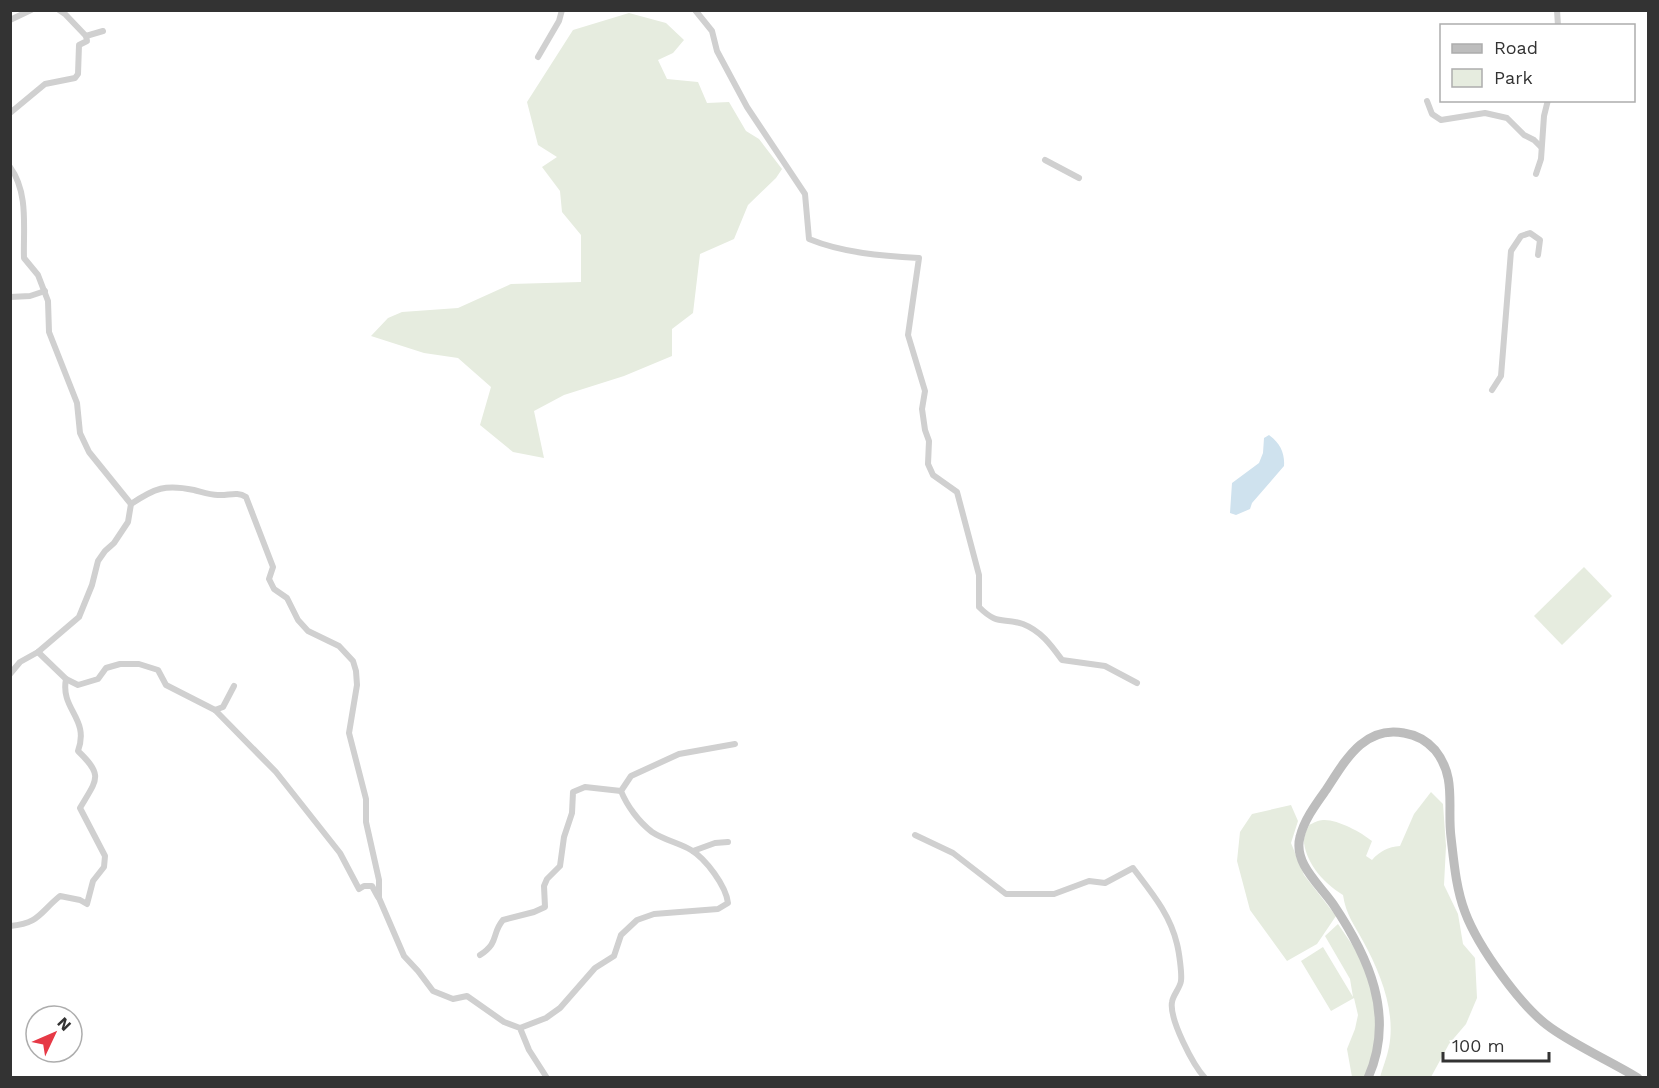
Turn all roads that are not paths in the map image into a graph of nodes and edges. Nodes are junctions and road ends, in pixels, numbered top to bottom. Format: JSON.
{"nodes":[{"id":1,"x":31,"y":10,"type":"edge"},
{"id":2,"x":59,"y":10,"type":"edge"},
{"id":3,"x":562,"y":10,"type":"edge"},
{"id":4,"x":695,"y":10,"type":"edge"},
{"id":5,"x":10,"y":20,"type":"edge"},
{"id":6,"x":103,"y":31,"type":"dead end"},
{"id":7,"x":86,"y":36,"type":"junction"},
{"id":8,"x":538,"y":57,"type":"dead end"},
{"id":9,"x":1427,"y":101,"type":"dead end"},
{"id":10,"x":1548,"y":102,"type":"edge"},
{"id":11,"x":10,"y":113,"type":"edge"},
{"id":12,"x":1541,"y":147,"type":"junction"},
{"id":13,"x":1045,"y":160,"type":"dead end"},
{"id":14,"x":10,"y":167,"type":"edge"},
{"id":15,"x":1536,"y":174,"type":"dead end"},
{"id":16,"x":1079,"y":178,"type":"dead end"},
{"id":17,"x":1538,"y":255,"type":"dead end"},
{"id":18,"x":45,"y":291,"type":"junction"},
{"id":19,"x":10,"y":297,"type":"edge"},
{"id":20,"x":1492,"y":390,"type":"dead end"},
{"id":21,"x":131,"y":504,"type":"junction"},
{"id":22,"x":38,"y":652,"type":"junction"},
{"id":23,"x":10,"y":674,"type":"edge"},
{"id":24,"x":66,"y":679,"type":"junction"},
{"id":25,"x":1137,"y":683,"type":"dead end"},
{"id":26,"x":234,"y":686,"type":"dead end"},
{"id":27,"x":215,"y":710,"type":"junction"},
{"id":28,"x":735,"y":744,"type":"dead end"},
{"id":29,"x":621,"y":791,"type":"junction"},
{"id":30,"x":915,"y":835,"type":"dead end"},
{"id":31,"x":728,"y":842,"type":"dead end"},
{"id":32,"x":693,"y":851,"type":"junction"},
{"id":33,"x":379,"y":898,"type":"junction"},
{"id":34,"x":10,"y":926,"type":"edge"},
{"id":35,"x":480,"y":955,"type":"dead end"},
{"id":36,"x":520,"y":1028,"type":"junction"},
{"id":37,"x":547,"y":1077,"type":"edge"},
{"id":38,"x":1205,"y":1077,"type":"edge"},
{"id":39,"x":1368,"y":1077,"type":"edge"},
{"id":40,"x":1638,"y":1077,"type":"edge"}],
"edges":[{"from":1,"to":5,"type":"street"},
{"from":2,"to":7,"type":"street"},
{"from":3,"to":8,"type":"street"},
{"from":4,"to":25,"type":"street"},
{"from":6,"to":7,"type":"street"},
{"from":7,"to":11,"type":"street"},
{"from":9,"to":12,"type":"street"},
{"from":10,"to":12,"type":"street"},
{"from":12,"to":15,"type":"street"},
{"from":13,"to":16,"type":"street"},
{"from":14,"to":18,"type":"street"},
{"from":17,"to":20,"type":"street"},
{"from":18,"to":19,"type":"street"},
{"from":18,"to":21,"type":"street"},
{"from":21,"to":22,"type":"street"},
{"from":21,"to":33,"type":"street"},
{"from":22,"to":23,"type":"street"},
{"from":22,"to":24,"type":"street"},
{"from":24,"to":27,"type":"street"},
{"from":24,"to":34,"type":"street"},
{"from":26,"to":27,"type":"street"},
{"from":27,"to":33,"type":"street"},
{"from":28,"to":29,"type":"street"},
{"from":29,"to":32,"type":"street"},
{"from":29,"to":35,"type":"street"},
{"from":30,"to":38,"type":"street"},
{"from":31,"to":32,"type":"street"},
{"from":32,"to":36,"type":"street"},
{"from":33,"to":36,"type":"street"},
{"from":36,"to":37,"type":"street"},
{"from":39,"to":40,"type":"main road"}]}
